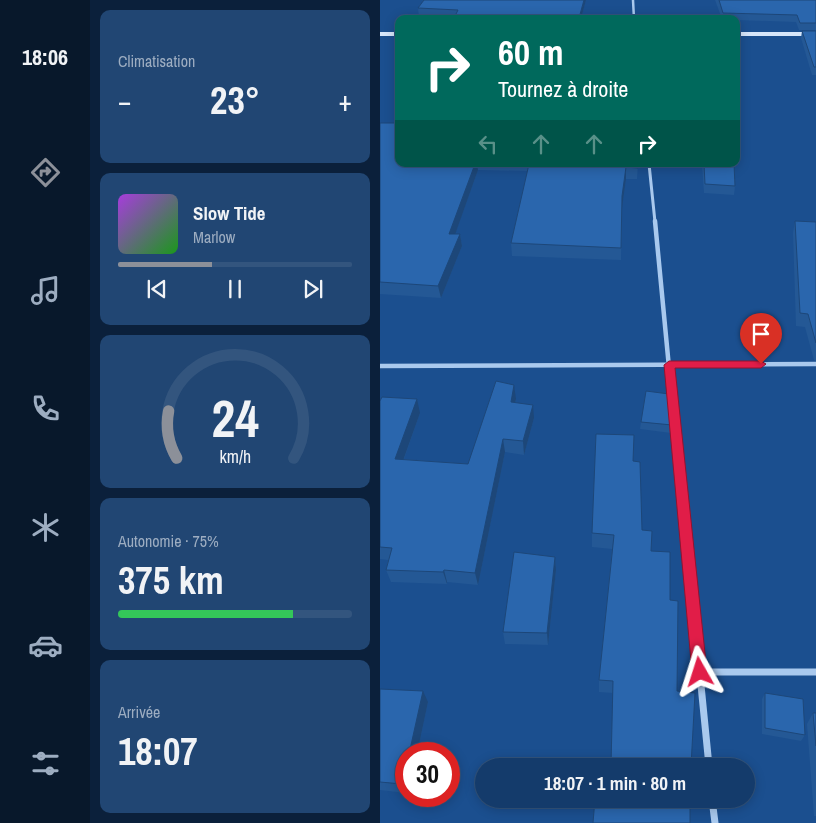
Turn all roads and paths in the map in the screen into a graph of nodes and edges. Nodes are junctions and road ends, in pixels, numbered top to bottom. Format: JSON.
{"nodes":[{"id":1,"x":632,"y":0,"type":"edge"},
{"id":2,"x":634,"y":15,"type":"edge"},
{"id":3,"x":380,"y":34,"type":"edge"},
{"id":4,"x":395,"y":34,"type":"edge"},
{"id":5,"x":740,"y":34,"type":"edge"},
{"id":6,"x":816,"y":34,"type":"edge"},
{"id":7,"x":649,"y":167,"type":"edge"},
{"id":8,"x":816,"y":364,"type":"edge"},
{"id":9,"x":669,"y":365,"type":"junction"},
{"id":10,"x":380,"y":366,"type":"edge"},
{"id":11,"x":700,"y":672,"type":"junction"},
{"id":12,"x":816,"y":672,"type":"edge"},
{"id":13,"x":708,"y":758,"type":"edge"},
{"id":14,"x":713,"y":808,"type":"edge"},
{"id":15,"x":715,"y":823,"type":"edge"}],
"edges":[{"from":1,"to":2,"type":"street"},
{"from":3,"to":4,"type":"street"},
{"from":5,"to":6,"type":"street"},
{"from":7,"to":9,"type":"street"},
{"from":8,"to":9,"type":"street"},
{"from":9,"to":10,"type":"street"},
{"from":9,"to":11,"type":"street"},
{"from":11,"to":12,"type":"street"},
{"from":11,"to":13,"type":"street"},
{"from":14,"to":15,"type":"street"}]}
